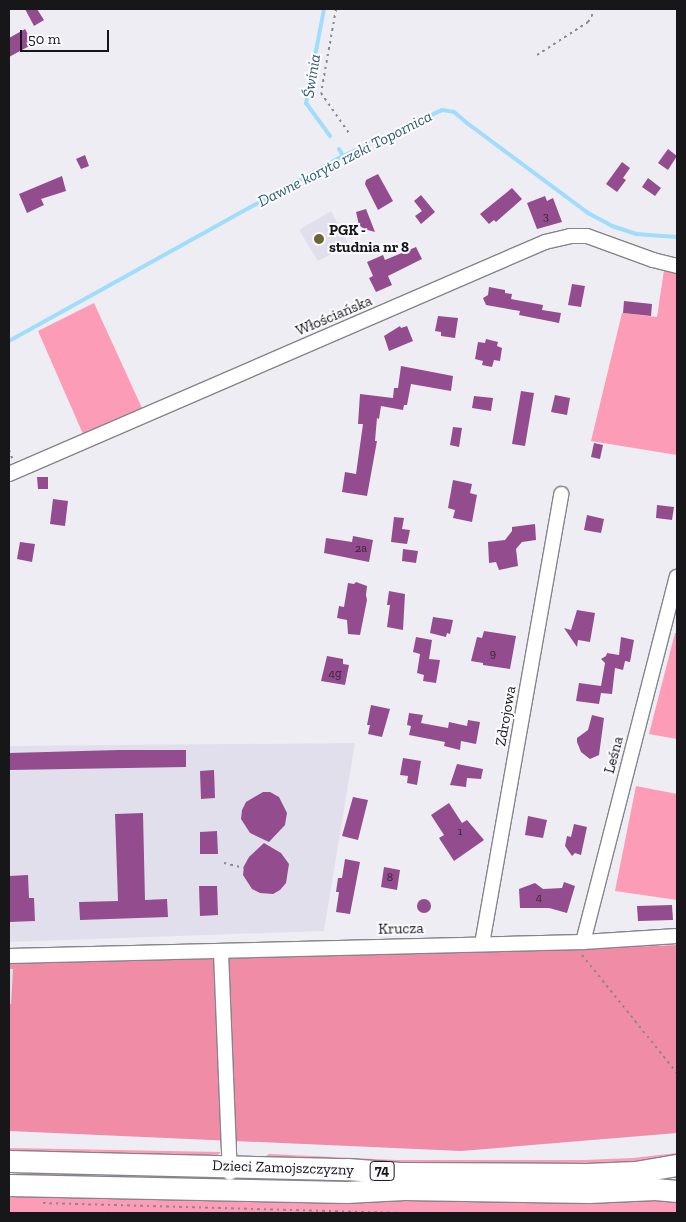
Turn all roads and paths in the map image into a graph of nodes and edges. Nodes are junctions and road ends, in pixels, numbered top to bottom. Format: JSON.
{"nodes":[{"id":1,"x":336,"y":9,"type":"edge"},
{"id":2,"x":592,"y":9,"type":"edge"},
{"id":3,"x":536,"y":55,"type":"dead end"},
{"id":4,"x":351,"y":136,"type":"dead end"},
{"id":5,"x":677,"y":266,"type":"edge"},
{"id":6,"x":9,"y":474,"type":"edge"},
{"id":7,"x":561,"y":494,"type":"dead end"},
{"id":8,"x":677,"y":577,"type":"edge"},
{"id":9,"x":224,"y":863,"type":"dead end"},
{"id":10,"x":244,"y":868,"type":"dead end"},
{"id":11,"x":9,"y":922,"type":"edge"},
{"id":12,"x":677,"y":936,"type":"edge"},
{"id":13,"x":482,"y":944,"type":"junction"},
{"id":14,"x":580,"y":946,"type":"junction"},
{"id":15,"x":221,"y":952,"type":"junction"},
{"id":16,"x":9,"y":956,"type":"edge"},
{"id":17,"x":677,"y":1073,"type":"edge"},
{"id":18,"x":9,"y":1161,"type":"edge"},
{"id":19,"x":677,"y":1165,"type":"edge"},
{"id":20,"x":230,"y":1166,"type":"junction"},
{"id":21,"x":9,"y":1185,"type":"edge"},
{"id":22,"x":229,"y":1189,"type":"junction"},
{"id":23,"x":677,"y":1191,"type":"edge"},
{"id":24,"x":36,"y":1203,"type":"dead end"},
{"id":25,"x":403,"y":1213,"type":"edge"}],
"edges":[{"from":1,"to":4,"type":"path"},
{"from":2,"to":3,"type":"path"},
{"from":5,"to":6,"type":"street","name":"Włościańska"},
{"from":7,"to":13,"type":"street","name":"Zdrojowa"},
{"from":8,"to":14,"type":"street","name":"Leśna"},
{"from":9,"to":10,"type":"path"},
{"from":11,"to":16,"type":"path"},
{"from":12,"to":14,"type":"street","name":"Krucza"},
{"from":13,"to":14,"type":"street","name":"Krucza"},
{"from":13,"to":15,"type":"street","name":"Krucza"},
{"from":14,"to":17,"type":"path"},
{"from":15,"to":16,"type":"street","name":"Krucza"},
{"from":15,"to":20,"type":"street"},
{"from":18,"to":20,"type":"main road","name":"Dzieci Zamojszczyzny","number":"74"},
{"from":19,"to":20,"type":"main road","name":"Dzieci Zamojszczyzny","number":"74"},
{"from":20,"to":22,"type":"street"},
{"from":21,"to":22,"type":"main road","name":"Dzieci Zamojszczyzny","number":"74"},
{"from":22,"to":23,"type":"main road","name":"Dzieci Zamojszczyzny","number":"74"},
{"from":24,"to":25,"type":"path"}]}
